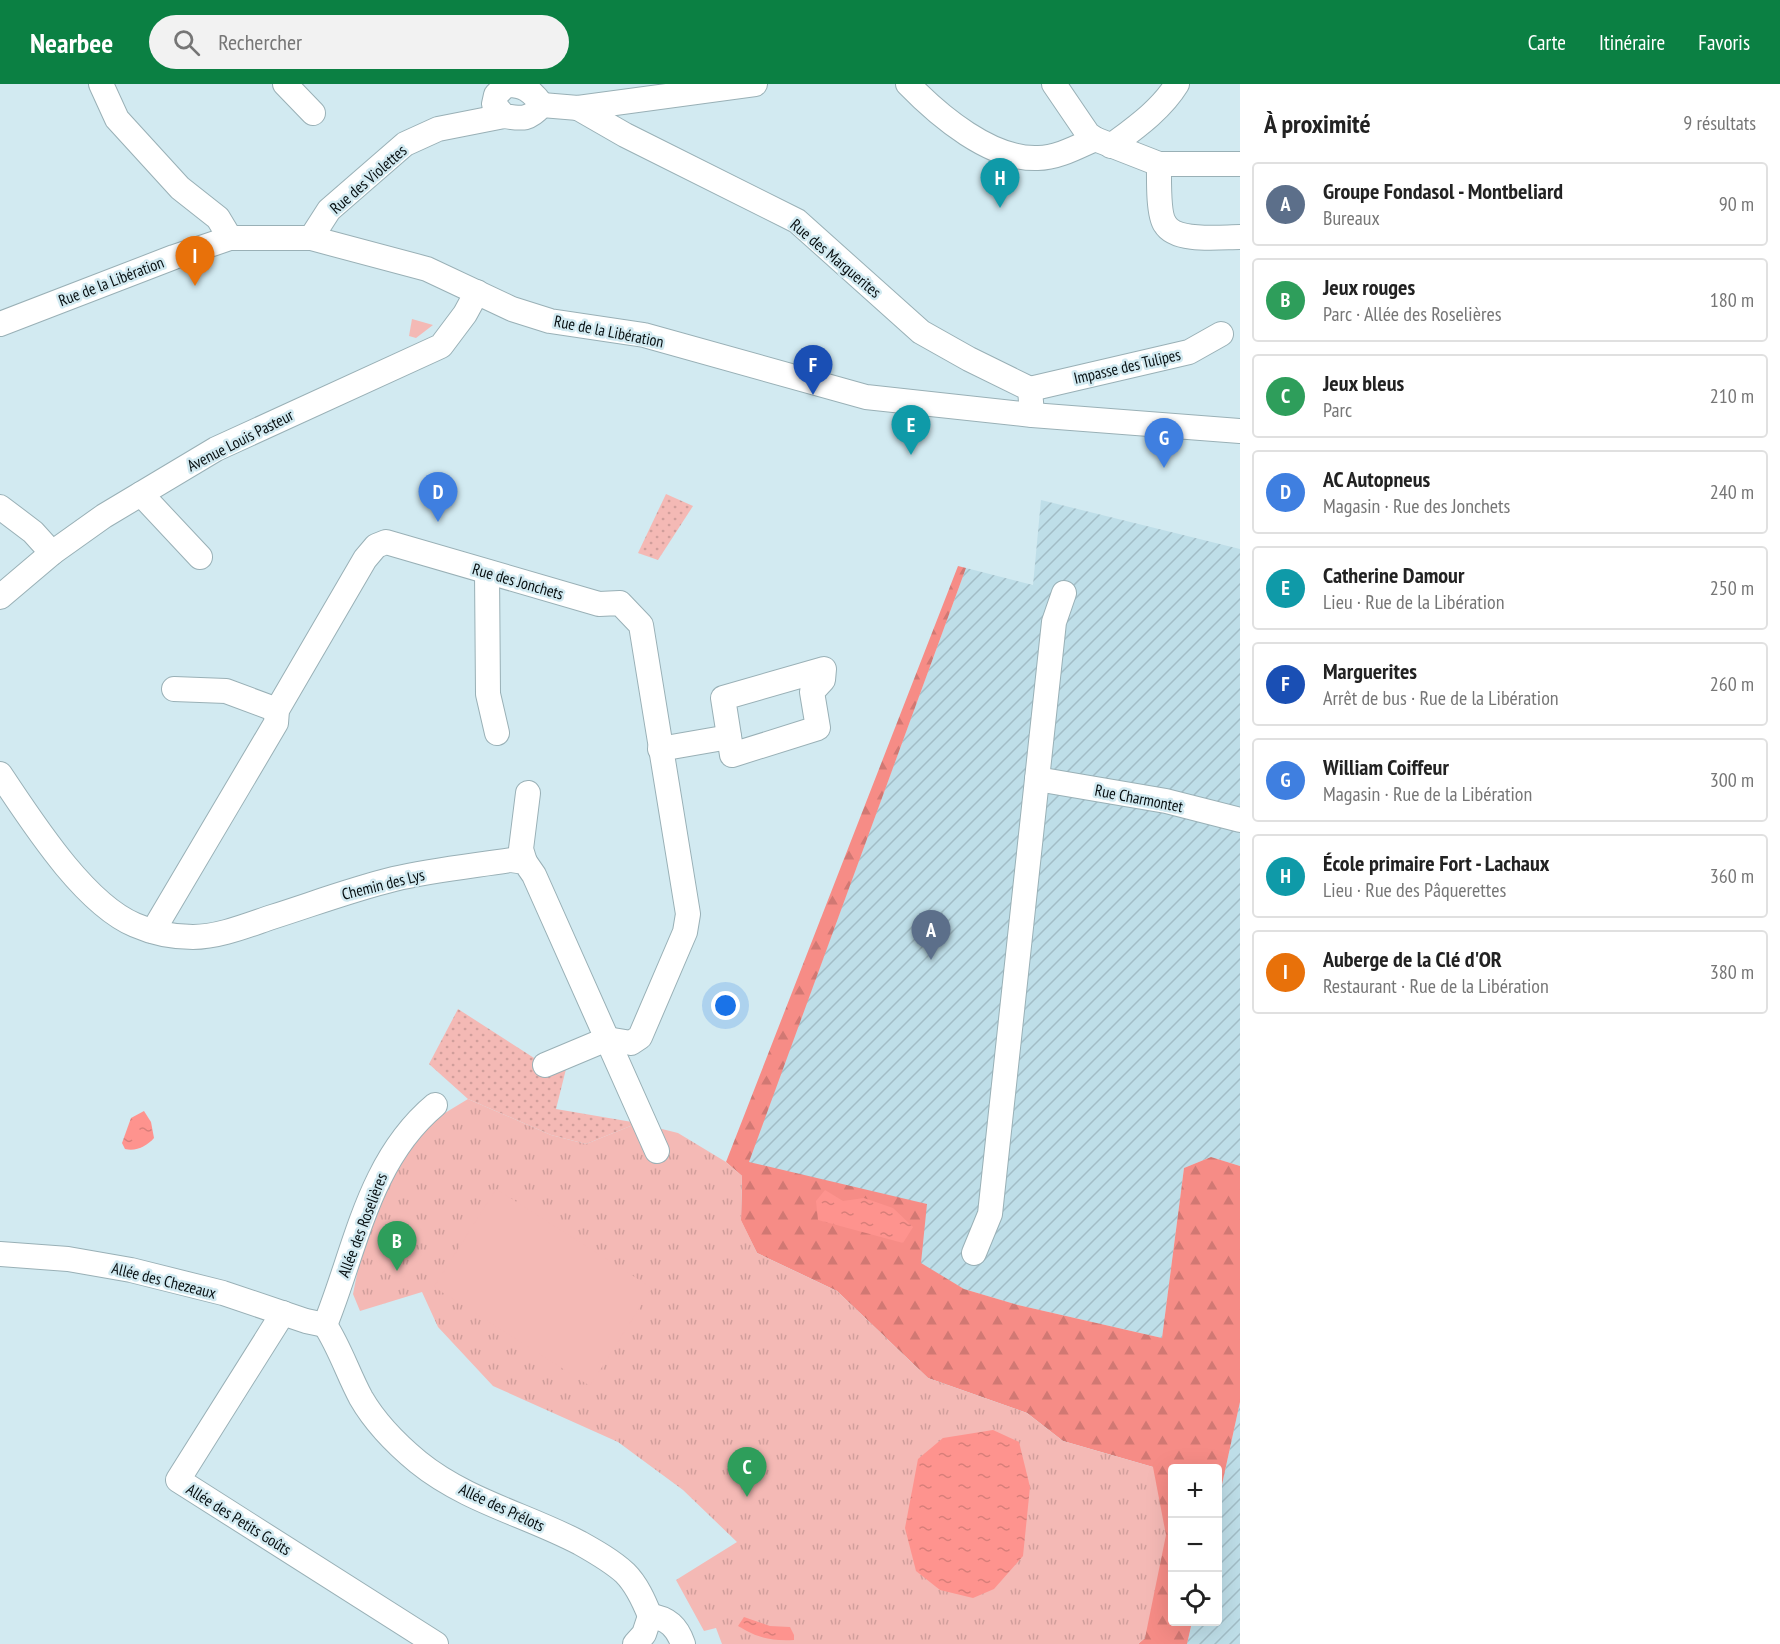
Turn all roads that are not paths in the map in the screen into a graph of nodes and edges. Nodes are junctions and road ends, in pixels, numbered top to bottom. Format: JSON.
{"nodes":[{"id":1,"x":101,"y":84,"type":"edge"},
{"id":2,"x":285,"y":84,"type":"edge"},
{"id":3,"x":756,"y":84,"type":"edge"},
{"id":4,"x":908,"y":84,"type":"edge"},
{"id":5,"x":1054,"y":84,"type":"edge"},
{"id":6,"x":1177,"y":84,"type":"edge"},
{"id":7,"x":505,"y":85,"type":"edge"},
{"id":8,"x":542,"y":105,"type":"junction"},
{"id":9,"x":578,"y":108,"type":"junction"},
{"id":10,"x":313,"y":113,"type":"dead end"},
{"id":11,"x":504,"y":116,"type":"junction"},
{"id":12,"x":1103,"y":143,"type":"junction"},
{"id":13,"x":1158,"y":164,"type":"junction"},
{"id":14,"x":1240,"y":164,"type":"edge"},
{"id":15,"x":1240,"y":237,"type":"edge"},
{"id":16,"x":230,"y":238,"type":"junction"},
{"id":17,"x":311,"y":238,"type":"junction"},
{"id":18,"x":477,"y":292,"type":"junction"},
{"id":19,"x":0,"y":324,"type":"edge"},
{"id":20,"x":1221,"y":334,"type":"dead end"},
{"id":21,"x":1030,"y":388,"type":"junction"},
{"id":22,"x":1032,"y":416,"type":"junction"},
{"id":23,"x":1240,"y":431,"type":"edge"},
{"id":24,"x":141,"y":494,"type":"junction"},
{"id":25,"x":0,"y":507,"type":"edge"},
{"id":26,"x":52,"y":553,"type":"junction"},
{"id":27,"x":201,"y":557,"type":"dead end"},
{"id":28,"x":486,"y":572,"type":"junction"},
{"id":29,"x":1065,"y":593,"type":"dead end"},
{"id":30,"x":0,"y":597,"type":"edge"},
{"id":31,"x":174,"y":689,"type":"dead end"},
{"id":32,"x":278,"y":710,"type":"junction"},
{"id":33,"x":497,"y":733,"type":"dead end"},
{"id":34,"x":729,"y":737,"type":"junction"},
{"id":35,"x":660,"y":749,"type":"junction"},
{"id":36,"x":0,"y":774,"type":"edge"},
{"id":37,"x":1037,"y":779,"type":"junction"},
{"id":38,"x":528,"y":793,"type":"dead end"},
{"id":39,"x":1240,"y":820,"type":"edge"},
{"id":40,"x":525,"y":862,"type":"junction"},
{"id":41,"x":153,"y":931,"type":"junction"},
{"id":42,"x":607,"y":1039,"type":"junction"},
{"id":43,"x":545,"y":1065,"type":"dead end"},
{"id":44,"x":435,"y":1106,"type":"dead end"},
{"id":45,"x":657,"y":1151,"type":"dead end"},
{"id":46,"x":974,"y":1253,"type":"dead end"},
{"id":47,"x":0,"y":1254,"type":"edge"},
{"id":48,"x":283,"y":1313,"type":"junction"},
{"id":49,"x":325,"y":1325,"type":"junction"},
{"id":50,"x":650,"y":1616,"type":"junction"},
{"id":51,"x":436,"y":1644,"type":"edge"},
{"id":52,"x":635,"y":1644,"type":"edge"},
{"id":53,"x":684,"y":1644,"type":"edge"}],
"edges":[{"from":1,"to":16,"type":"street"},
{"from":2,"to":10,"type":"street"},
{"from":3,"to":9,"type":"street"},
{"from":4,"to":12,"type":"street"},
{"from":5,"to":12,"type":"street"},
{"from":6,"to":12,"type":"street"},
{"from":7,"to":8,"type":"street"},
{"from":7,"to":11,"type":"street"},
{"from":8,"to":9,"type":"street"},
{"from":8,"to":11,"type":"street"},
{"from":9,"to":21,"type":"street","name":"Rue des Marguerites"},
{"from":11,"to":17,"type":"street","name":"Rue des Violettes"},
{"from":12,"to":13,"type":"street"},
{"from":13,"to":14,"type":"street"},
{"from":13,"to":15,"type":"street"},
{"from":16,"to":17,"type":"street","name":"Rue de la Libération"},
{"from":16,"to":19,"type":"street","name":"Rue de la Libération"},
{"from":17,"to":18,"type":"street","name":"Rue de la Libération"},
{"from":18,"to":22,"type":"street","name":"Rue de la Libération"},
{"from":18,"to":24,"type":"street","name":"Avenue Louis Pasteur"},
{"from":20,"to":21,"type":"street","name":"Impasse des Tulipes"},
{"from":21,"to":22,"type":"street"},
{"from":22,"to":23,"type":"street","name":"Rue de la Libération"},
{"from":24,"to":26,"type":"street","name":"Avenue Louis Pasteur"},
{"from":24,"to":27,"type":"street"},
{"from":25,"to":26,"type":"street"},
{"from":26,"to":30,"type":"street","name":"Avenue Louis Pasteur"},
{"from":28,"to":32,"type":"street","name":"Rue des Jonchets"},
{"from":28,"to":33,"type":"street"},
{"from":28,"to":35,"type":"street","name":"Rue des Jonchets"},
{"from":29,"to":37,"type":"street"},
{"from":31,"to":32,"type":"street"},
{"from":32,"to":41,"type":"street","name":"Rue des Jonchets"},
{"from":34,"to":34,"type":"street"},
{"from":34,"to":35,"type":"street"},
{"from":35,"to":42,"type":"street","name":"Rue des Jonchets"},
{"from":36,"to":41,"type":"street","name":"Chemin des Lys"},
{"from":37,"to":39,"type":"street","name":"Rue Charmontet"},
{"from":37,"to":46,"type":"street"},
{"from":38,"to":40,"type":"street"},
{"from":40,"to":41,"type":"street","name":"Chemin des Lys"},
{"from":40,"to":42,"type":"street"},
{"from":42,"to":43,"type":"street"},
{"from":42,"to":45,"type":"street"},
{"from":44,"to":49,"type":"street","name":"Allée des Roselières"},
{"from":47,"to":48,"type":"street","name":"Allée des Chezeaux"},
{"from":48,"to":49,"type":"street","name":"Allée des Chezeaux"},
{"from":48,"to":51,"type":"street","name":"Allée des Petits Goûts"},
{"from":49,"to":50,"type":"street","name":"Allée des Prélots"},
{"from":50,"to":52,"type":"street"},
{"from":50,"to":53,"type":"street"}]}
